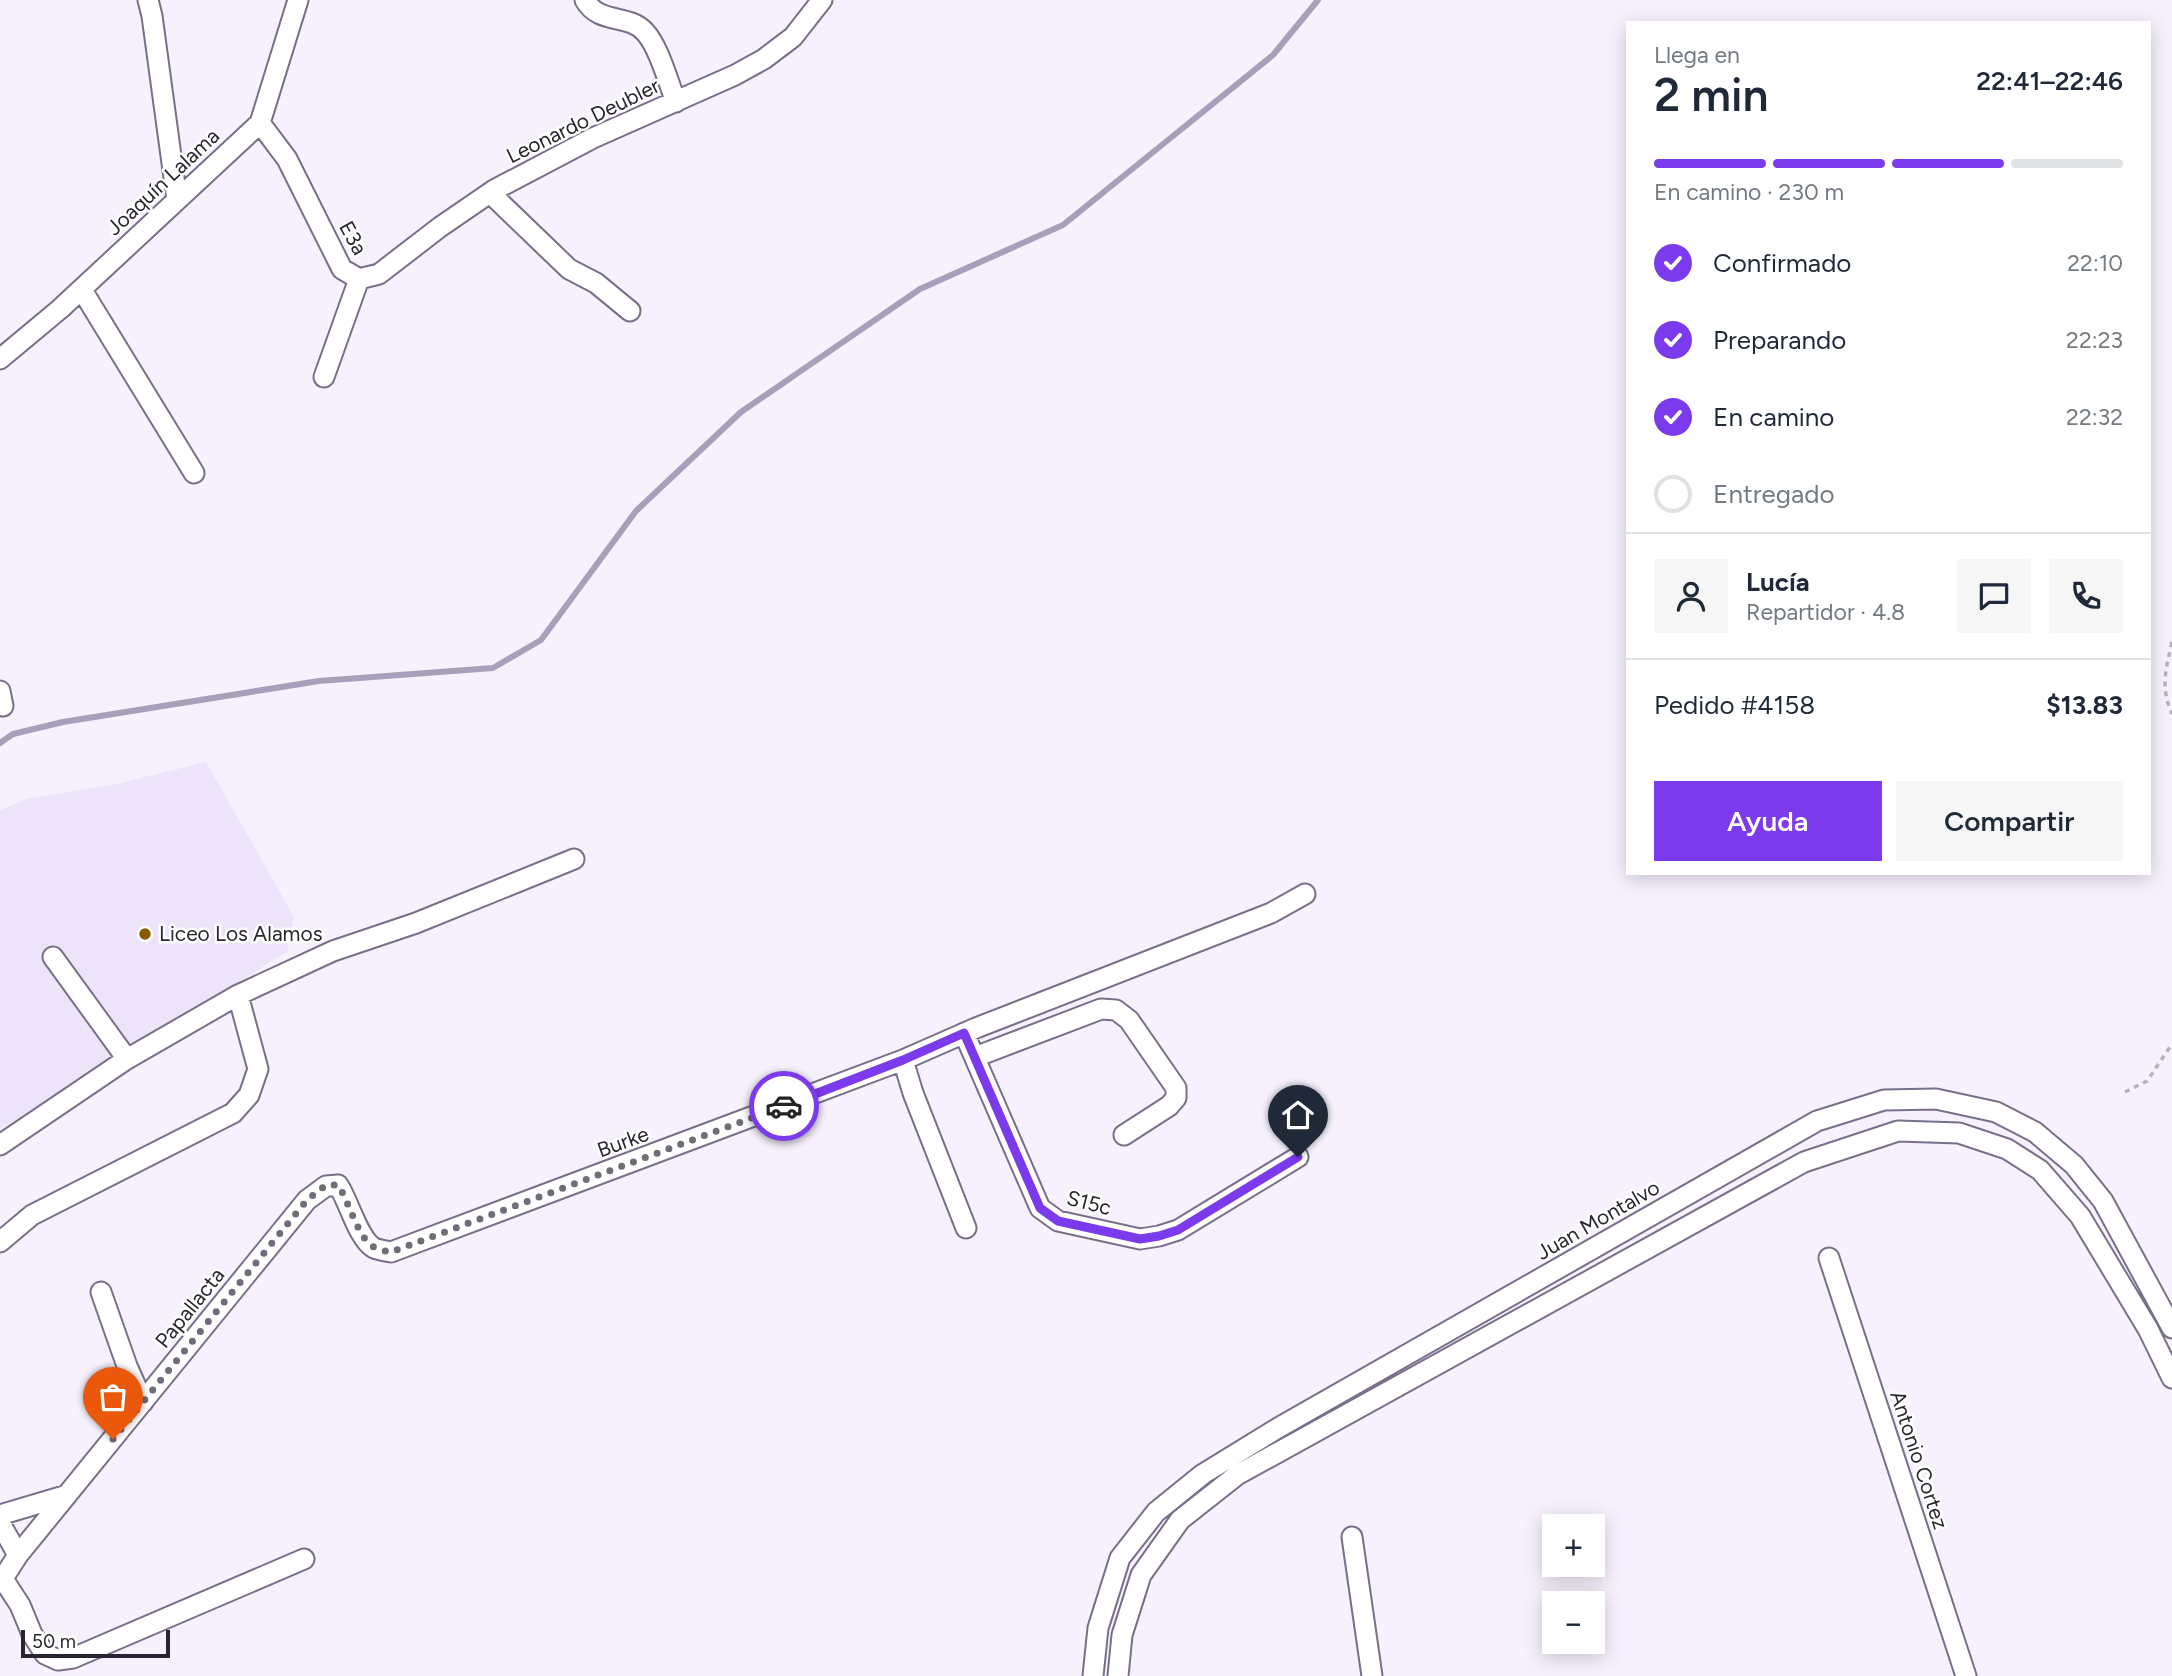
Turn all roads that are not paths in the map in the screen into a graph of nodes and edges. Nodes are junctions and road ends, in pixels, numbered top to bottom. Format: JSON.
{"nodes":[{"id":1,"x":148,"y":0,"type":"edge"},
{"id":2,"x":298,"y":0,"type":"edge"},
{"id":3,"x":585,"y":0,"type":"edge"},
{"id":4,"x":821,"y":0,"type":"edge"},
{"id":5,"x":676,"y":102,"type":"junction"},
{"id":6,"x":260,"y":123,"type":"junction"},
{"id":7,"x":490,"y":193,"type":"junction"},
{"id":8,"x":177,"y":200,"type":"junction"},
{"id":9,"x":359,"y":279,"type":"junction"},
{"id":10,"x":82,"y":289,"type":"junction"},
{"id":11,"x":630,"y":311,"type":"dead end"},
{"id":12,"x":0,"y":359,"type":"edge"},
{"id":13,"x":324,"y":377,"type":"dead end"},
{"id":14,"x":194,"y":473,"type":"dead end"},
{"id":15,"x":574,"y":859,"type":"dead end"},
{"id":16,"x":1305,"y":894,"type":"dead end"},
{"id":17,"x":53,"y":957,"type":"dead end"},
{"id":18,"x":238,"y":995,"type":"junction"},
{"id":19,"x":964,"y":1033,"type":"junction"},
{"id":20,"x":975,"y":1057,"type":"junction"},
{"id":21,"x":127,"y":1059,"type":"junction"},
{"id":22,"x":903,"y":1060,"type":"junction"},
{"id":23,"x":1124,"y":1135,"type":"dead end"},
{"id":24,"x":0,"y":1145,"type":"edge"},
{"id":25,"x":1298,"y":1157,"type":"dead end"},
{"id":26,"x":326,"y":1185,"type":"joint"},
{"id":27,"x":966,"y":1228,"type":"dead end"},
{"id":28,"x":0,"y":1242,"type":"edge"},
{"id":29,"x":1829,"y":1258,"type":"dead end"},
{"id":30,"x":100,"y":1292,"type":"dead end"},
{"id":31,"x":2172,"y":1328,"type":"edge"},
{"id":32,"x":2172,"y":1378,"type":"edge"},
{"id":33,"x":143,"y":1402,"type":"junction"},
{"id":34,"x":1251,"y":1444,"type":"junction"},
{"id":35,"x":1261,"y":1462,"type":"junction"},
{"id":36,"x":67,"y":1495,"type":"junction"},
{"id":37,"x":0,"y":1515,"type":"edge"},
{"id":38,"x":0,"y":1523,"type":"edge"},
{"id":39,"x":1352,"y":1536,"type":"dead end"},
{"id":40,"x":18,"y":1555,"type":"junction"},
{"id":41,"x":304,"y":1559,"type":"dead end"},
{"id":42,"x":1,"y":1581,"type":"edge"},
{"id":43,"x":1093,"y":1676,"type":"edge"},
{"id":44,"x":1118,"y":1676,"type":"edge"},
{"id":45,"x":1373,"y":1676,"type":"edge"},
{"id":46,"x":1966,"y":1676,"type":"edge"}],
"edges":[{"from":1,"to":8,"type":"street"},
{"from":2,"to":6,"type":"street","name":"Joaquín Lalama"},
{"from":3,"to":5,"type":"street"},
{"from":4,"to":5,"type":"street","name":"Leonardo Deubler"},
{"from":5,"to":7,"type":"street","name":"Leonardo Deubler"},
{"from":6,"to":8,"type":"street","name":"Joaquín Lalama"},
{"from":6,"to":9,"type":"street","name":"E3a"},
{"from":7,"to":9,"type":"street","name":"Leonardo Deubler"},
{"from":7,"to":11,"type":"street"},
{"from":8,"to":10,"type":"street","name":"Joaquín Lalama"},
{"from":9,"to":13,"type":"street","name":"E3a"},
{"from":10,"to":12,"type":"street","name":"Joaquín Lalama"},
{"from":10,"to":14,"type":"street"},
{"from":15,"to":18,"type":"street"},
{"from":16,"to":19,"type":"street","name":"Burke"},
{"from":17,"to":21,"type":"street"},
{"from":18,"to":21,"type":"street"},
{"from":18,"to":28,"type":"street"},
{"from":19,"to":20,"type":"street","name":"S15c"},
{"from":19,"to":22,"type":"street","name":"Burke"},
{"from":20,"to":23,"type":"street"},
{"from":20,"to":25,"type":"street","name":"S15c"},
{"from":21,"to":24,"type":"street"},
{"from":22,"to":26,"type":"street","name":"Burke"},
{"from":22,"to":27,"type":"street"},
{"from":26,"to":33,"type":"street","name":"Papallacta"},
{"from":29,"to":46,"type":"street","name":"Antonio Cortez"},
{"from":30,"to":33,"type":"street"},
{"from":31,"to":34,"type":"street","name":"Juan Montalvo"},
{"from":32,"to":35,"type":"street"},
{"from":33,"to":36,"type":"street","name":"Papallacta"},
{"from":34,"to":35,"type":"street"},
{"from":34,"to":43,"type":"street","name":"Juan Montalvo"},
{"from":35,"to":44,"type":"street"},
{"from":36,"to":37,"type":"street"},
{"from":36,"to":40,"type":"street","name":"Papallacta"},
{"from":38,"to":40,"type":"street"},
{"from":39,"to":45,"type":"street"},
{"from":40,"to":42,"type":"street","name":"Papallacta"},
{"from":41,"to":42,"type":"street"}]}
